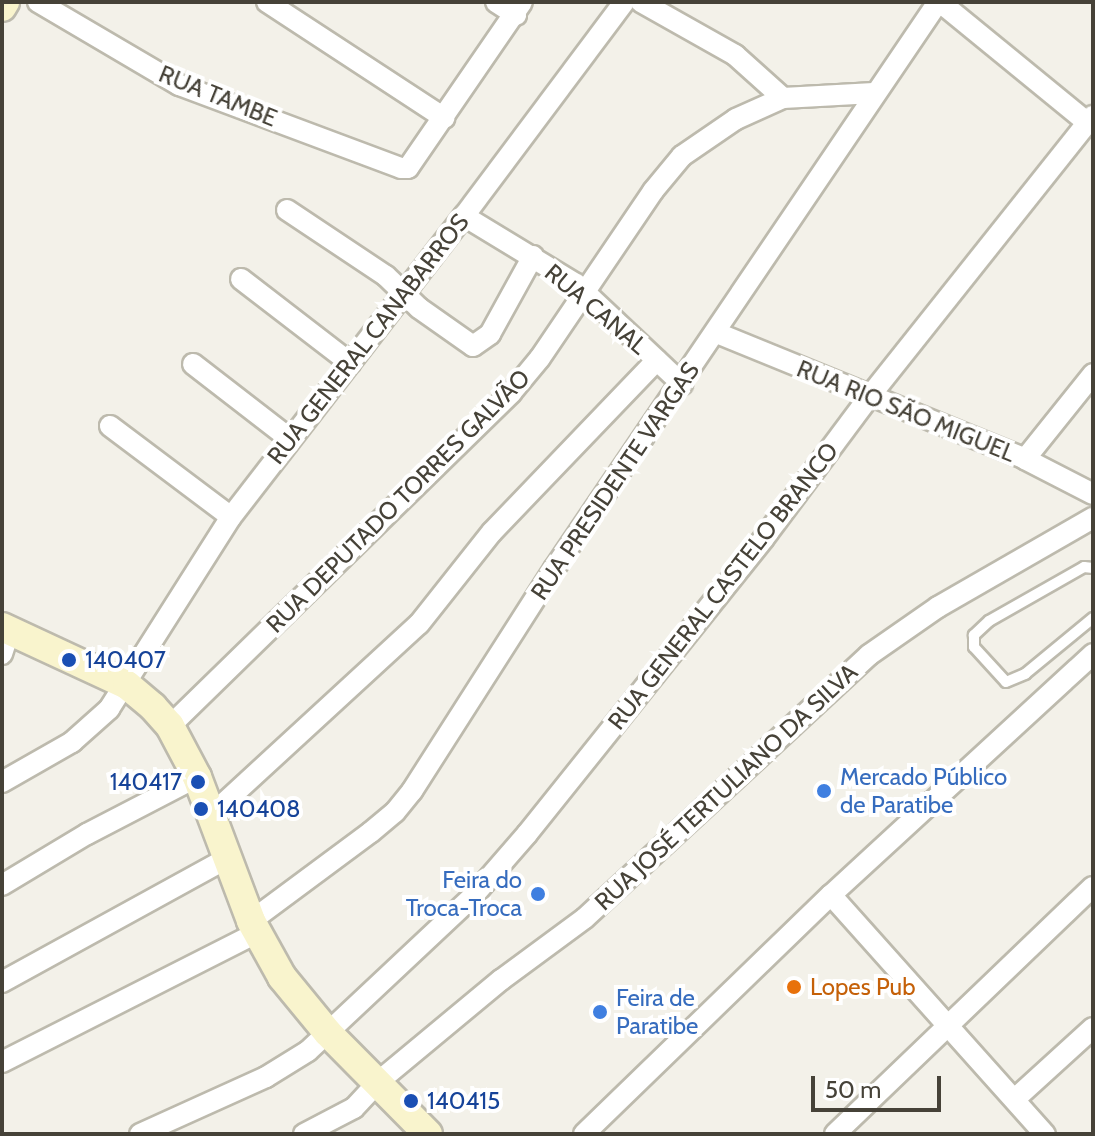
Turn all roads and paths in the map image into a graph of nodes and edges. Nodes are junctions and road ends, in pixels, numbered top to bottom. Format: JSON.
{"nodes":[{"id":1,"x":38,"y":2,"type":"edge"},
{"id":2,"x":267,"y":2,"type":"edge"},
{"id":3,"x":496,"y":2,"type":"edge"},
{"id":4,"x":624,"y":2,"type":"edge"},
{"id":5,"x":641,"y":2,"type":"edge"},
{"id":6,"x":939,"y":2,"type":"edge"},
{"id":7,"x":519,"y":8,"type":"edge"},
{"id":8,"x":874,"y":93,"type":"junction"},
{"id":9,"x":783,"y":98,"type":"junction"},
{"id":10,"x":444,"y":118,"type":"junction"},
{"id":11,"x":1090,"y":119,"type":"edge"},
{"id":12,"x":287,"y":210,"type":"dead end"},
{"id":13,"x":464,"y":216,"type":"junction"},
{"id":14,"x":533,"y":256,"type":"junction"},
{"id":15,"x":241,"y":279,"type":"dead end"},
{"id":16,"x":584,"y":292,"type":"junction"},
{"id":17,"x":403,"y":293,"type":"junction"},
{"id":18,"x":717,"y":333,"type":"junction"},
{"id":19,"x":657,"y":360,"type":"junction"},
{"id":20,"x":350,"y":363,"type":"junction"},
{"id":21,"x":193,"y":364,"type":"dead end"},
{"id":22,"x":1093,"y":374,"type":"edge"},
{"id":23,"x":682,"y":384,"type":"junction"},
{"id":24,"x":870,"y":396,"type":"junction"},
{"id":25,"x":110,"y":426,"type":"dead end"},
{"id":26,"x":290,"y":439,"type":"junction"},
{"id":27,"x":1025,"y":459,"type":"junction"},
{"id":28,"x":1093,"y":494,"type":"edge"},
{"id":29,"x":231,"y":517,"type":"junction"},
{"id":30,"x":1093,"y":518,"type":"edge"},
{"id":31,"x":1093,"y":568,"type":"edge"},
{"id":32,"x":1093,"y":618,"type":"edge"},
{"id":33,"x":5,"y":637,"type":"edge"},
{"id":34,"x":1093,"y":654,"type":"edge"},
{"id":35,"x":127,"y":685,"type":"junction"},
{"id":36,"x":170,"y":726,"type":"junction"},
{"id":37,"x":197,"y":777,"type":"junction"},
{"id":38,"x":2,"y":782,"type":"edge"},
{"id":39,"x":211,"y":815,"type":"junction"},
{"id":40,"x":228,"y":858,"type":"junction"},
{"id":41,"x":2,"y":885,"type":"edge"},
{"id":42,"x":1093,"y":887,"type":"edge"},
{"id":43,"x":831,"y":895,"type":"junction"},
{"id":44,"x":254,"y":927,"type":"junction"},
{"id":45,"x":2,"y":982,"type":"edge"},
{"id":46,"x":949,"y":1028,"type":"junction"},
{"id":47,"x":1093,"y":1028,"type":"edge"},
{"id":48,"x":328,"y":1033,"type":"junction"},
{"id":49,"x":2,"y":1062,"type":"edge"},
{"id":50,"x":378,"y":1082,"type":"junction"},
{"id":51,"x":1016,"y":1098,"type":"junction"},
{"id":52,"x":1041,"y":1132,"type":"edge"},
{"id":53,"x":140,"y":1134,"type":"edge"},
{"id":54,"x":304,"y":1134,"type":"edge"},
{"id":55,"x":428,"y":1134,"type":"edge"},
{"id":56,"x":584,"y":1134,"type":"edge"},
{"id":57,"x":835,"y":1134,"type":"edge"}],
"edges":[{"from":1,"to":10,"type":"street","name":"RUA TAMBE"},
{"from":2,"to":10,"type":"street"},
{"from":3,"to":7,"type":"street"},
{"from":4,"to":13,"type":"street","name":"RUA GENERAL CANABARROS"},
{"from":5,"to":9,"type":"street"},
{"from":6,"to":8,"type":"street","name":"RUA PRESIDENTE VARGAS"},
{"from":6,"to":11,"type":"street"},
{"from":7,"to":10,"type":"street"},
{"from":8,"to":9,"type":"street","name":"RUA DEPUTADO TORRES GALVÃO"},
{"from":8,"to":18,"type":"street","name":"RUA PRESIDENTE VARGAS"},
{"from":9,"to":16,"type":"street","name":"RUA DEPUTADO TORRES GALVÃO"},
{"from":11,"to":24,"type":"street","name":"RUA GENERAL CASTELO BRANCO"},
{"from":12,"to":17,"type":"street"},
{"from":13,"to":14,"type":"street","name":"RUA CANAL"},
{"from":13,"to":17,"type":"street","name":"RUA GENERAL CANABARROS"},
{"from":14,"to":16,"type":"street","name":"RUA CANAL"},
{"from":14,"to":17,"type":"street"},
{"from":15,"to":20,"type":"street"},
{"from":16,"to":19,"type":"street","name":"RUA CANAL"},
{"from":16,"to":36,"type":"street","name":"RUA DEPUTADO TORRES GALVÃO"},
{"from":17,"to":20,"type":"street","name":"RUA GENERAL CANABARROS"},
{"from":18,"to":23,"type":"street","name":"RUA PRESIDENTE VARGAS"},
{"from":18,"to":24,"type":"street","name":"RUA RIO SÃO MIGUEL"},
{"from":19,"to":23,"type":"street","name":"RUA CANAL"},
{"from":19,"to":39,"type":"street"},
{"from":20,"to":26,"type":"street","name":"RUA GENERAL CANABARROS"},
{"from":21,"to":26,"type":"street"},
{"from":22,"to":27,"type":"street"},
{"from":23,"to":44,"type":"street","name":"RUA PRESIDENTE VARGAS"},
{"from":24,"to":27,"type":"street","name":"RUA RIO SÃO MIGUEL"},
{"from":24,"to":48,"type":"street","name":"RUA GENERAL CASTELO BRANCO"},
{"from":25,"to":29,"type":"street"},
{"from":26,"to":29,"type":"street","name":"RUA GENERAL CANABARROS"},
{"from":27,"to":28,"type":"street","name":"RUA RIO SÃO MIGUEL"},
{"from":29,"to":35,"type":"street","name":"RUA GENERAL CANABARROS"},
{"from":30,"to":50,"type":"street","name":"RUA JOSÉ TERTULIANO DA SILVA"},
{"from":31,"to":32,"type":"lane"},
{"from":33,"to":35,"type":"main road"},
{"from":34,"to":43,"type":"street"},
{"from":35,"to":36,"type":"main road"},
{"from":35,"to":38,"type":"street","name":"RUA GENERAL CANABARROS"},
{"from":36,"to":37,"type":"main road"},
{"from":37,"to":39,"type":"main road"},
{"from":37,"to":41,"type":"street"},
{"from":39,"to":40,"type":"main road"},
{"from":40,"to":44,"type":"main road"},
{"from":40,"to":45,"type":"street"},
{"from":42,"to":46,"type":"street"},
{"from":43,"to":46,"type":"street"},
{"from":43,"to":56,"type":"street"},
{"from":44,"to":48,"type":"main road"},
{"from":44,"to":49,"type":"street","name":"RUA PRESIDENTE VARGAS"},
{"from":46,"to":51,"type":"street"},
{"from":46,"to":57,"type":"street"},
{"from":47,"to":51,"type":"street"},
{"from":48,"to":50,"type":"main road"},
{"from":48,"to":53,"type":"street","name":"RUA GENERAL CASTELO BRANCO"},
{"from":50,"to":54,"type":"street","name":"RUA JOSÉ TERTULIANO DA SILVA"},
{"from":50,"to":55,"type":"main road"},
{"from":51,"to":52,"type":"street"}]}
